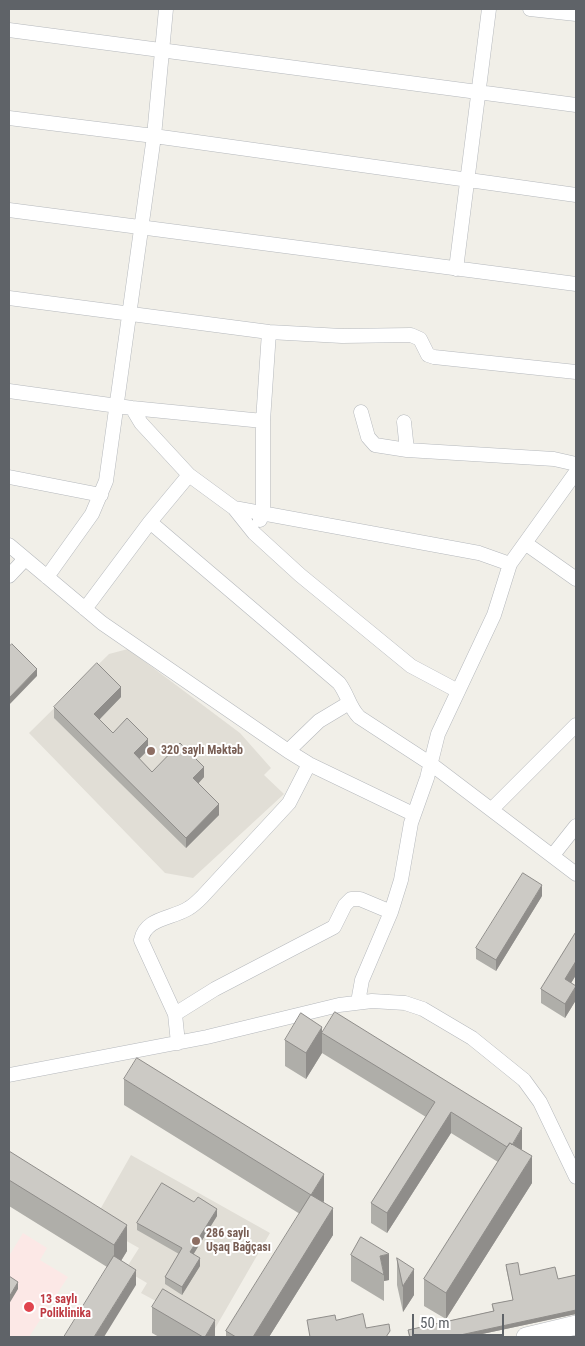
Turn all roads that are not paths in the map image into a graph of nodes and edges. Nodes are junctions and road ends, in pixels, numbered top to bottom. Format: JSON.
{"nodes":[{"id":1,"x":166,"y":9,"type":"edge"},
{"id":2,"x":489,"y":9,"type":"edge"},
{"id":3,"x":530,"y":9,"type":"edge"},
{"id":4,"x":576,"y":14,"type":"edge"},
{"id":5,"x":9,"y":30,"type":"edge"},
{"id":6,"x":160,"y":49,"type":"junction"},
{"id":7,"x":480,"y":94,"type":"junction"},
{"id":8,"x":576,"y":105,"type":"edge"},
{"id":9,"x":9,"y":118,"type":"edge"},
{"id":10,"x":154,"y":136,"type":"junction"},
{"id":11,"x":467,"y":182,"type":"junction"},
{"id":12,"x":576,"y":195,"type":"edge"},
{"id":13,"x":9,"y":210,"type":"edge"},
{"id":14,"x":140,"y":227,"type":"junction"},
{"id":15,"x":456,"y":269,"type":"junction"},
{"id":16,"x":576,"y":284,"type":"edge"},
{"id":17,"x":9,"y":298,"type":"edge"},
{"id":18,"x":129,"y":314,"type":"junction"},
{"id":19,"x":269,"y":332,"type":"junction"},
{"id":20,"x":576,"y":372,"type":"edge"},
{"id":21,"x":9,"y":391,"type":"edge"},
{"id":22,"x":116,"y":404,"type":"junction"},
{"id":23,"x":132,"y":408,"type":"junction"},
{"id":24,"x":361,"y":412,"type":"dead end"},
{"id":25,"x":263,"y":420,"type":"junction"},
{"id":26,"x":404,"y":422,"type":"dead end"},
{"id":27,"x":407,"y":450,"type":"junction"},
{"id":28,"x":576,"y":464,"type":"edge"},
{"id":29,"x":576,"y":472,"type":"edge"},
{"id":30,"x":189,"y":475,"type":"junction"},
{"id":31,"x":9,"y":477,"type":"edge"},
{"id":32,"x":101,"y":495,"type":"junction"},
{"id":33,"x":234,"y":508,"type":"junction"},
{"id":34,"x":263,"y":512,"type":"junction"},
{"id":35,"x":150,"y":522,"type":"junction"},
{"id":36,"x":254,"y":533,"type":"junction"},
{"id":37,"x":525,"y":543,"type":"junction"},
{"id":38,"x":9,"y":545,"type":"edge"},
{"id":39,"x":25,"y":559,"type":"junction"},
{"id":40,"x":510,"y":564,"type":"junction"},
{"id":41,"x":9,"y":576,"type":"edge"},
{"id":42,"x":47,"y":577,"type":"junction"},
{"id":43,"x":576,"y":579,"type":"edge"},
{"id":44,"x":85,"y":609,"type":"junction"},
{"id":45,"x":458,"y":691,"type":"junction"},
{"id":46,"x":349,"y":703,"type":"junction"},
{"id":47,"x":576,"y":724,"type":"edge"},
{"id":48,"x":288,"y":751,"type":"junction"},
{"id":49,"x":309,"y":764,"type":"junction"},
{"id":50,"x":432,"y":764,"type":"junction"},
{"id":51,"x":492,"y":809,"type":"junction"},
{"id":52,"x":414,"y":814,"type":"junction"},
{"id":53,"x":576,"y":826,"type":"edge"},
{"id":54,"x":553,"y":855,"type":"junction"},
{"id":55,"x":576,"y":874,"type":"edge"},
{"id":56,"x":391,"y":912,"type":"junction"},
{"id":57,"x":358,"y":1002,"type":"junction"},
{"id":58,"x":175,"y":1014,"type":"junction"},
{"id":59,"x":178,"y":1043,"type":"junction"},
{"id":60,"x":9,"y":1075,"type":"edge"},
{"id":61,"x":576,"y":1177,"type":"edge"},
{"id":62,"x":576,"y":1325,"type":"edge"},
{"id":63,"x":526,"y":1337,"type":"edge"}],
"edges":[{"from":1,"to":6,"type":"street"},
{"from":2,"to":7,"type":"street"},
{"from":3,"to":4,"type":"street"},
{"from":5,"to":6,"type":"street"},
{"from":6,"to":7,"type":"street"},
{"from":6,"to":10,"type":"street"},
{"from":7,"to":8,"type":"street"},
{"from":7,"to":11,"type":"street"},
{"from":9,"to":10,"type":"street"},
{"from":10,"to":11,"type":"street"},
{"from":10,"to":14,"type":"street"},
{"from":11,"to":12,"type":"street"},
{"from":11,"to":15,"type":"street"},
{"from":13,"to":14,"type":"street"},
{"from":14,"to":15,"type":"street"},
{"from":14,"to":18,"type":"street"},
{"from":15,"to":16,"type":"street"},
{"from":17,"to":18,"type":"street"},
{"from":18,"to":19,"type":"street"},
{"from":18,"to":22,"type":"street"},
{"from":19,"to":20,"type":"street"},
{"from":19,"to":25,"type":"street"},
{"from":21,"to":22,"type":"street"},
{"from":22,"to":23,"type":"street"},
{"from":22,"to":32,"type":"street"},
{"from":23,"to":25,"type":"street"},
{"from":23,"to":30,"type":"street"},
{"from":24,"to":27,"type":"street"},
{"from":25,"to":34,"type":"street"},
{"from":26,"to":27,"type":"street"},
{"from":27,"to":28,"type":"street"},
{"from":29,"to":37,"type":"street"},
{"from":30,"to":33,"type":"street"},
{"from":30,"to":35,"type":"street"},
{"from":31,"to":32,"type":"street"},
{"from":32,"to":42,"type":"street"},
{"from":33,"to":34,"type":"street"},
{"from":33,"to":36,"type":"street"},
{"from":34,"to":36,"type":"street"},
{"from":34,"to":40,"type":"street"},
{"from":35,"to":44,"type":"street"},
{"from":35,"to":46,"type":"street"},
{"from":36,"to":45,"type":"street"},
{"from":37,"to":40,"type":"street"},
{"from":37,"to":43,"type":"street"},
{"from":38,"to":39,"type":"street"},
{"from":39,"to":41,"type":"street"},
{"from":39,"to":42,"type":"street"},
{"from":40,"to":45,"type":"street"},
{"from":42,"to":44,"type":"street"},
{"from":44,"to":48,"type":"street"},
{"from":45,"to":50,"type":"street"},
{"from":46,"to":48,"type":"street"},
{"from":46,"to":50,"type":"street"},
{"from":47,"to":51,"type":"street"},
{"from":48,"to":49,"type":"street"},
{"from":49,"to":52,"type":"street"},
{"from":49,"to":58,"type":"street"},
{"from":50,"to":51,"type":"street"},
{"from":50,"to":52,"type":"street"},
{"from":51,"to":54,"type":"street"},
{"from":52,"to":56,"type":"street"},
{"from":53,"to":54,"type":"street"},
{"from":54,"to":55,"type":"street"},
{"from":56,"to":57,"type":"street"},
{"from":56,"to":58,"type":"street"},
{"from":57,"to":59,"type":"street"},
{"from":57,"to":61,"type":"street"},
{"from":58,"to":59,"type":"street"},
{"from":59,"to":60,"type":"street"},
{"from":62,"to":63,"type":"street"}]}
